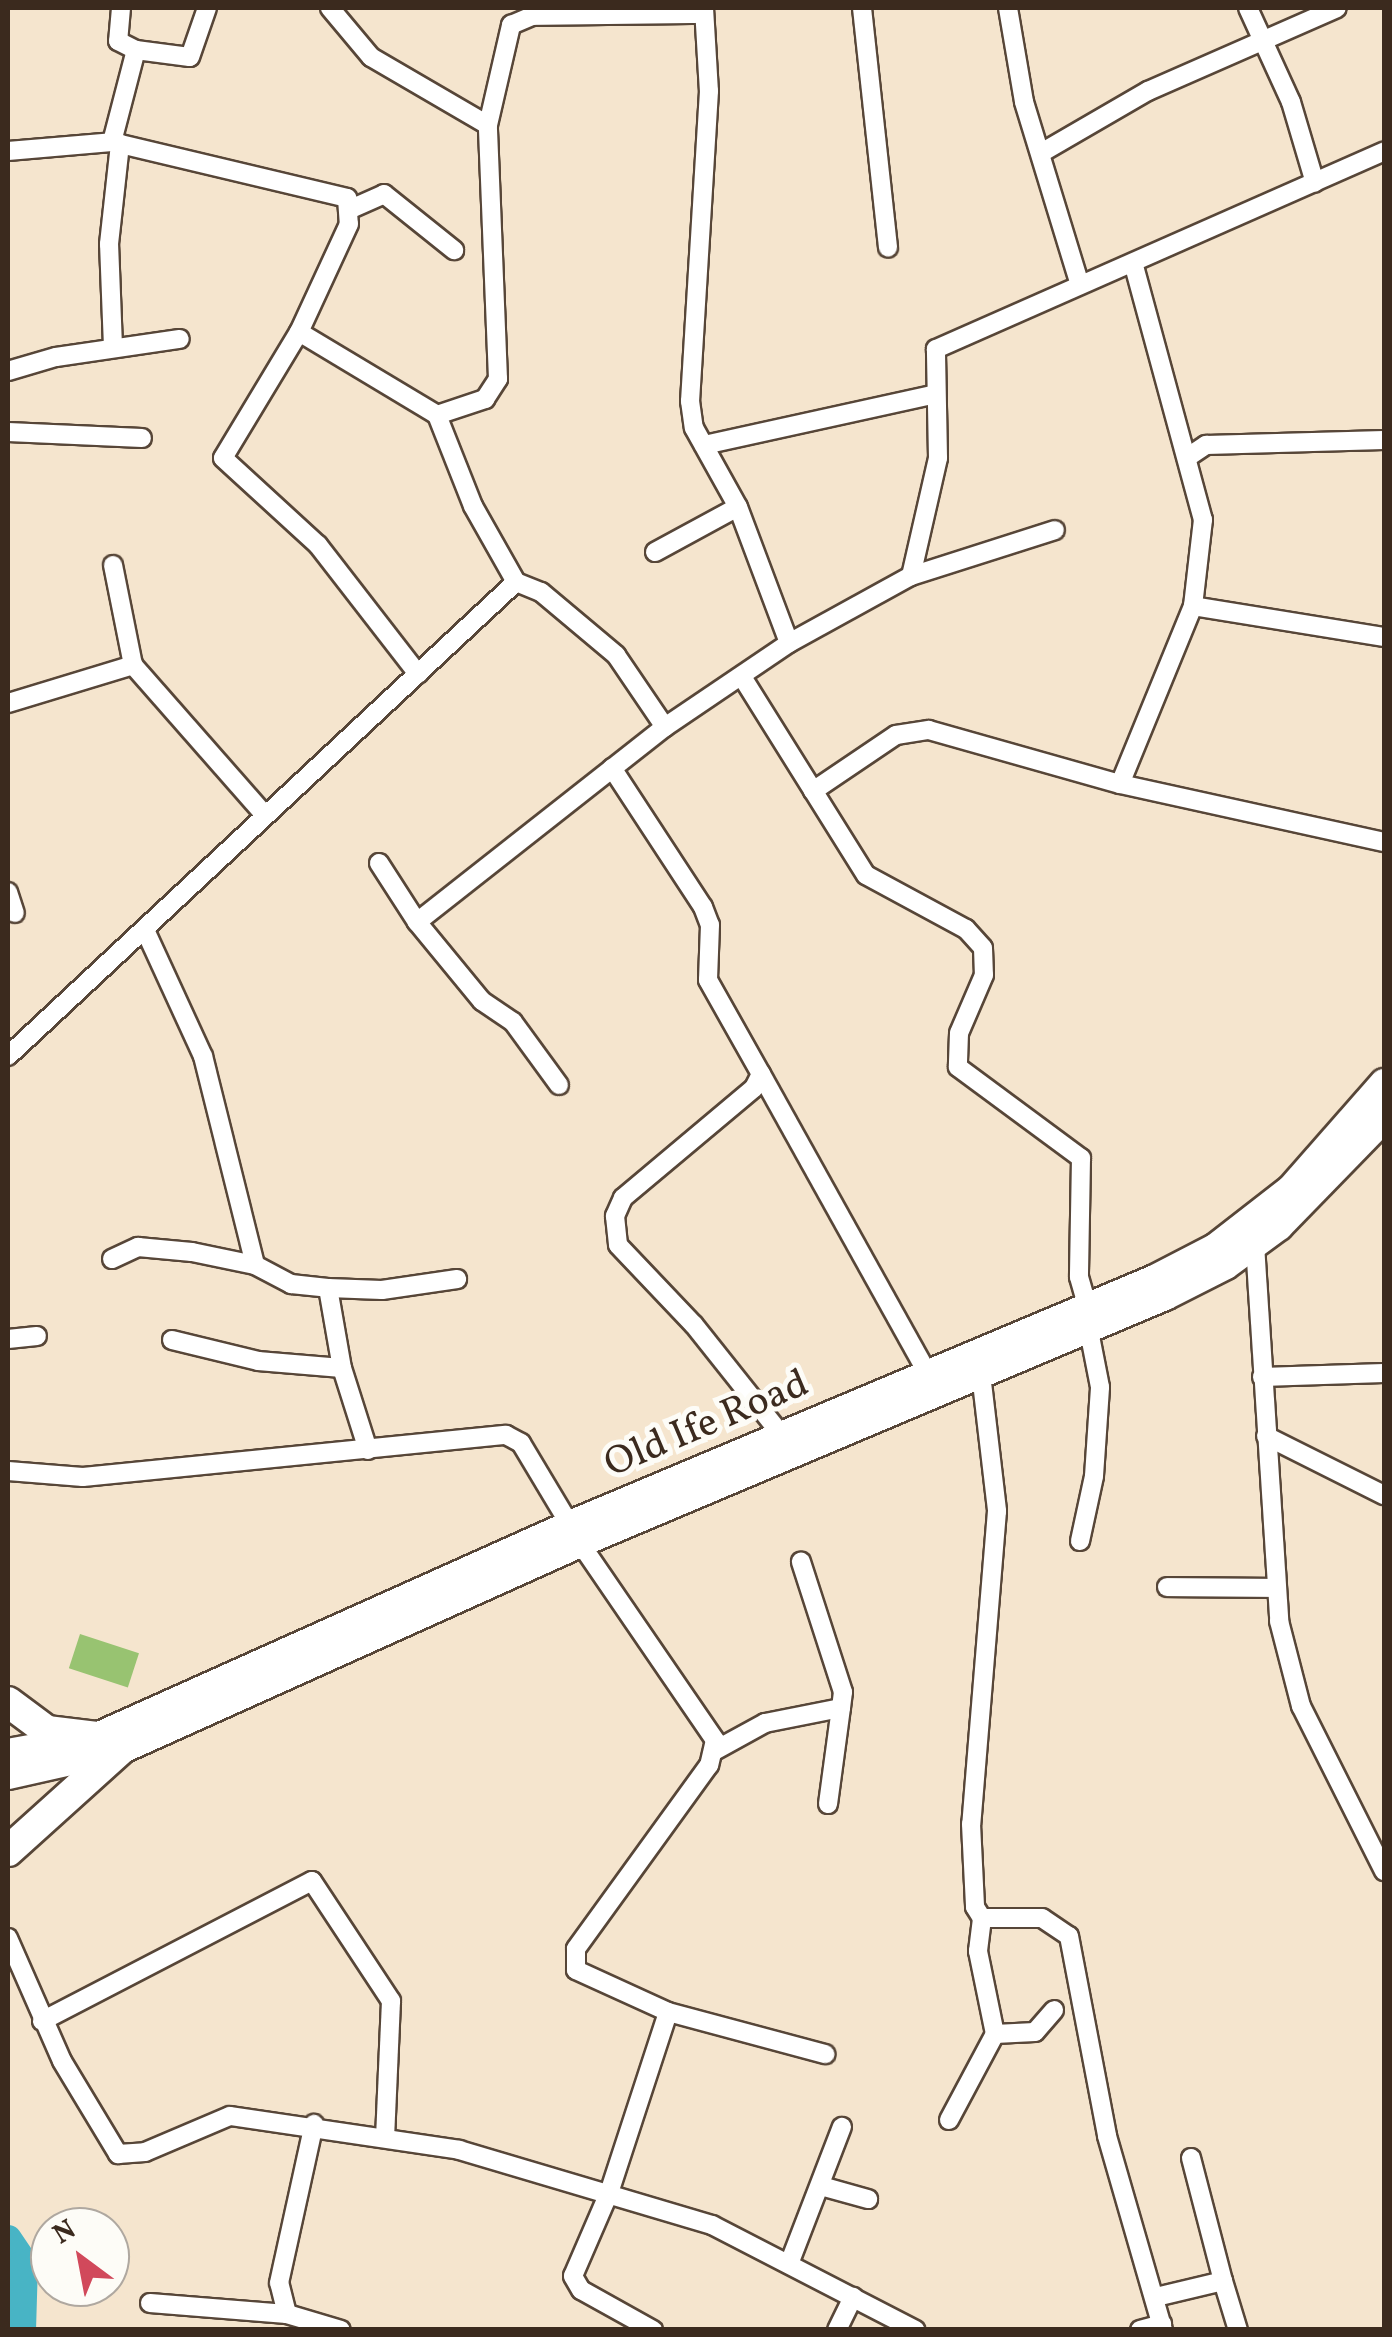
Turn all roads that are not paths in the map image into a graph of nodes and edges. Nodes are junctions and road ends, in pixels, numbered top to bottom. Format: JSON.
{"nodes":[{"id":1,"x":120,"y":8,"type":"edge"},
{"id":2,"x":207,"y":8,"type":"edge"},
{"id":3,"x":862,"y":8,"type":"edge"},
{"id":4,"x":1008,"y":8,"type":"edge"},
{"id":5,"x":1248,"y":8,"type":"edge"},
{"id":6,"x":1336,"y":8,"type":"edge"},
{"id":7,"x":335,"y":10,"type":"edge"},
{"id":8,"x":704,"y":11,"type":"edge"},
{"id":9,"x":1261,"y":40,"type":"junction"},
{"id":10,"x":136,"y":50,"type":"junction"},
{"id":11,"x":488,"y":124,"type":"junction"},
{"id":12,"x":116,"y":143,"type":"junction"},
{"id":13,"x":8,"y":151,"type":"edge"},
{"id":14,"x":1384,"y":151,"type":"edge"},
{"id":15,"x":1040,"y":153,"type":"junction"},
{"id":16,"x":1315,"y":183,"type":"junction"},
{"id":17,"x":352,"y":208,"type":"junction"},
{"id":18,"x":888,"y":248,"type":"dead end"},
{"id":19,"x":454,"y":250,"type":"dead end"},
{"id":20,"x":1134,"y":266,"type":"junction"},
{"id":21,"x":1080,"y":285,"type":"junction"},
{"id":22,"x":299,"y":332,"type":"junction"},
{"id":23,"x":180,"y":339,"type":"dead end"},
{"id":24,"x":114,"y":347,"type":"junction"},
{"id":25,"x":8,"y":371,"type":"edge"},
{"id":26,"x":935,"y":394,"type":"junction"},
{"id":27,"x":438,"y":415,"type":"junction"},
{"id":28,"x":8,"y":432,"type":"edge"},
{"id":29,"x":142,"y":438,"type":"dead end"},
{"id":30,"x":1384,"y":440,"type":"edge"},
{"id":31,"x":704,"y":445,"type":"junction"},
{"id":32,"x":1188,"y":456,"type":"junction"},
{"id":33,"x":738,"y":507,"type":"junction"},
{"id":34,"x":1055,"y":530,"type":"dead end"},
{"id":35,"x":655,"y":552,"type":"dead end"},
{"id":36,"x":113,"y":566,"type":"dead end"},
{"id":37,"x":912,"y":576,"type":"junction"},
{"id":38,"x":516,"y":582,"type":"junction"},
{"id":39,"x":1193,"y":606,"type":"junction"},
{"id":40,"x":1384,"y":637,"type":"edge"},
{"id":41,"x":790,"y":644,"type":"junction"},
{"id":42,"x":133,"y":665,"type":"junction"},
{"id":43,"x":418,"y":674,"type":"junction"},
{"id":44,"x":744,"y":680,"type":"junction"},
{"id":45,"x":8,"y":703,"type":"edge"},
{"id":46,"x":665,"y":727,"type":"junction"},
{"id":47,"x":612,"y":768,"type":"junction"},
{"id":48,"x":1120,"y":784,"type":"junction"},
{"id":49,"x":813,"y":791,"type":"junction"},
{"id":50,"x":263,"y":813,"type":"junction"},
{"id":51,"x":1384,"y":842,"type":"edge"},
{"id":52,"x":379,"y":863,"type":"dead end"},
{"id":53,"x":8,"y":892,"type":"edge"},
{"id":54,"x":16,"y":913,"type":"dead end"},
{"id":55,"x":417,"y":922,"type":"junction"},
{"id":56,"x":144,"y":930,"type":"junction"},
{"id":57,"x":8,"y":1056,"type":"edge"},
{"id":58,"x":761,"y":1074,"type":"junction"},
{"id":59,"x":1384,"y":1083,"type":"edge"},
{"id":60,"x":558,"y":1085,"type":"dead end"},
{"id":61,"x":1384,"y":1118,"type":"edge"},
{"id":62,"x":1255,"y":1245,"type":"junction"},
{"id":63,"x":112,"y":1258,"type":"dead end"},
{"id":64,"x":254,"y":1265,"type":"junction"},
{"id":65,"x":457,"y":1280,"type":"dead end"},
{"id":66,"x":328,"y":1288,"type":"junction"},
{"id":67,"x":1089,"y":1320,"type":"junction"},
{"id":68,"x":37,"y":1336,"type":"dead end"},
{"id":69,"x":8,"y":1338,"type":"edge"},
{"id":70,"x":172,"y":1340,"type":"dead end"},
{"id":71,"x":342,"y":1368,"type":"junction"},
{"id":72,"x":1384,"y":1372,"type":"edge"},
{"id":73,"x":928,"y":1374,"type":"junction"},
{"id":74,"x":982,"y":1374,"type":"junction"},
{"id":75,"x":1262,"y":1377,"type":"junction"},
{"id":76,"x":1266,"y":1436,"type":"junction"},
{"id":77,"x":783,"y":1437,"type":"junction"},
{"id":78,"x":368,"y":1450,"type":"junction"},
{"id":79,"x":8,"y":1472,"type":"edge"},
{"id":80,"x":1384,"y":1495,"type":"edge"},
{"id":81,"x":622,"y":1515,"type":"junction"},
{"id":82,"x":575,"y":1534,"type":"junction"},
{"id":83,"x":1080,"y":1541,"type":"dead end"},
{"id":84,"x":801,"y":1562,"type":"dead end"},
{"id":85,"x":1167,"y":1586,"type":"dead end"},
{"id":86,"x":1274,"y":1588,"type":"junction"},
{"id":87,"x":8,"y":1702,"type":"edge"},
{"id":88,"x":842,"y":1708,"type":"junction"},
{"id":89,"x":109,"y":1744,"type":"junction"},
{"id":90,"x":714,"y":1751,"type":"junction"},
{"id":91,"x":8,"y":1753,"type":"edge"},
{"id":92,"x":8,"y":1775,"type":"edge"},
{"id":93,"x":828,"y":1804,"type":"dead end"},
{"id":94,"x":8,"y":1851,"type":"edge"},
{"id":95,"x":1384,"y":1871,"type":"edge"},
{"id":96,"x":982,"y":1918,"type":"junction"},
{"id":97,"x":8,"y":1938,"type":"edge"},
{"id":98,"x":1054,"y":2010,"type":"dead end"},
{"id":99,"x":668,"y":2012,"type":"junction"},
{"id":100,"x":42,"y":2021,"type":"junction"},
{"id":101,"x":995,"y":2034,"type":"junction"},
{"id":102,"x":825,"y":2054,"type":"dead end"},
{"id":103,"x":949,"y":2120,"type":"dead end"},
{"id":104,"x":314,"y":2124,"type":"junction"},
{"id":105,"x":842,"y":2127,"type":"dead end"},
{"id":106,"x":385,"y":2137,"type":"junction"},
{"id":107,"x":1191,"y":2158,"type":"dead end"},
{"id":108,"x":821,"y":2186,"type":"junction"},
{"id":109,"x":609,"y":2192,"type":"junction"},
{"id":110,"x":868,"y":2199,"type":"dead end"},
{"id":111,"x":789,"y":2264,"type":"junction"},
{"id":112,"x":1223,"y":2280,"type":"junction"},
{"id":113,"x":853,"y":2297,"type":"junction"},
{"id":114,"x":1156,"y":2297,"type":"junction"},
{"id":115,"x":150,"y":2303,"type":"dead end"},
{"id":116,"x":286,"y":2314,"type":"junction"},
{"id":117,"x":1162,"y":2327,"type":"edge"},
{"id":118,"x":341,"y":2330,"type":"edge"},
{"id":119,"x":653,"y":2330,"type":"edge"},
{"id":120,"x":836,"y":2330,"type":"edge"},
{"id":121,"x":915,"y":2330,"type":"edge"},
{"id":122,"x":1140,"y":2330,"type":"edge"},
{"id":123,"x":1238,"y":2330,"type":"edge"}],
"edges":[{"from":1,"to":10,"type":"street"},
{"from":2,"to":10,"type":"street"},
{"from":3,"to":18,"type":"street"},
{"from":4,"to":15,"type":"street"},
{"from":5,"to":9,"type":"street"},
{"from":6,"to":9,"type":"street"},
{"from":7,"to":11,"type":"street"},
{"from":8,"to":11,"type":"street"},
{"from":8,"to":31,"type":"street"},
{"from":9,"to":15,"type":"street"},
{"from":9,"to":16,"type":"street"},
{"from":10,"to":12,"type":"street"},
{"from":11,"to":27,"type":"street"},
{"from":12,"to":13,"type":"street"},
{"from":12,"to":17,"type":"street"},
{"from":12,"to":24,"type":"street"},
{"from":14,"to":16,"type":"street"},
{"from":15,"to":21,"type":"street"},
{"from":16,"to":20,"type":"street"},
{"from":17,"to":19,"type":"street"},
{"from":17,"to":22,"type":"street"},
{"from":20,"to":21,"type":"street"},
{"from":20,"to":32,"type":"street"},
{"from":21,"to":26,"type":"street"},
{"from":22,"to":27,"type":"street"},
{"from":22,"to":43,"type":"street"},
{"from":23,"to":24,"type":"street"},
{"from":24,"to":25,"type":"street"},
{"from":26,"to":31,"type":"street"},
{"from":26,"to":37,"type":"street"},
{"from":27,"to":38,"type":"street"},
{"from":28,"to":29,"type":"street"},
{"from":30,"to":32,"type":"street"},
{"from":31,"to":33,"type":"street"},
{"from":32,"to":39,"type":"street"},
{"from":33,"to":35,"type":"street"},
{"from":33,"to":41,"type":"street"},
{"from":34,"to":37,"type":"street"},
{"from":36,"to":42,"type":"street"},
{"from":37,"to":41,"type":"street"},
{"from":38,"to":43,"type":"street"},
{"from":38,"to":46,"type":"street"},
{"from":39,"to":40,"type":"street"},
{"from":39,"to":48,"type":"street"},
{"from":41,"to":44,"type":"street"},
{"from":42,"to":45,"type":"street"},
{"from":42,"to":50,"type":"street"},
{"from":43,"to":50,"type":"street"},
{"from":44,"to":46,"type":"street"},
{"from":44,"to":49,"type":"street"},
{"from":46,"to":47,"type":"street"},
{"from":47,"to":55,"type":"street"},
{"from":47,"to":58,"type":"street"},
{"from":48,"to":49,"type":"street"},
{"from":48,"to":51,"type":"street"},
{"from":49,"to":67,"type":"street"},
{"from":50,"to":56,"type":"street"},
{"from":52,"to":55,"type":"street"},
{"from":53,"to":54,"type":"street"},
{"from":55,"to":60,"type":"street"},
{"from":56,"to":57,"type":"street"},
{"from":56,"to":64,"type":"street"},
{"from":58,"to":73,"type":"street"},
{"from":58,"to":77,"type":"street"},
{"from":59,"to":67,"type":"main road","name":"Old Ife Road"},
{"from":61,"to":62,"type":"main road","name":"Old Ife Road"},
{"from":62,"to":67,"type":"main road","name":"Old Ife Road"},
{"from":62,"to":75,"type":"street"},
{"from":63,"to":64,"type":"street"},
{"from":64,"to":66,"type":"street"},
{"from":65,"to":66,"type":"street"},
{"from":66,"to":71,"type":"street"},
{"from":67,"to":73,"type":"main road","name":"Old Ife Road"},
{"from":67,"to":74,"type":"main road","name":"Old Ife Road"},
{"from":67,"to":83,"type":"street"},
{"from":68,"to":69,"type":"street"},
{"from":70,"to":71,"type":"street"},
{"from":71,"to":78,"type":"street"},
{"from":72,"to":75,"type":"street"},
{"from":73,"to":77,"type":"main road","name":"Old Ife Road"},
{"from":74,"to":81,"type":"main road","name":"Old Ife Road"},
{"from":74,"to":96,"type":"street"},
{"from":75,"to":76,"type":"street"},
{"from":76,"to":80,"type":"street"},
{"from":76,"to":86,"type":"street"},
{"from":77,"to":81,"type":"main road","name":"Old Ife Road"},
{"from":78,"to":79,"type":"street"},
{"from":78,"to":82,"type":"street"},
{"from":81,"to":82,"type":"main road","name":"Old Ife Road"},
{"from":82,"to":89,"type":"main road","name":"Old Ife Road"},
{"from":82,"to":90,"type":"street"},
{"from":84,"to":88,"type":"street"},
{"from":85,"to":86,"type":"street"},
{"from":86,"to":95,"type":"street"},
{"from":87,"to":89,"type":"highway"},
{"from":88,"to":90,"type":"street"},
{"from":88,"to":93,"type":"street"},
{"from":89,"to":91,"type":"main road","name":"Old Ife Road"},
{"from":89,"to":92,"type":"main road","name":"Old Ife Road"},
{"from":89,"to":94,"type":"highway"},
{"from":90,"to":99,"type":"street"},
{"from":96,"to":101,"type":"street"},
{"from":96,"to":114,"type":"street"},
{"from":97,"to":100,"type":"street"},
{"from":98,"to":101,"type":"street"},
{"from":99,"to":102,"type":"street"},
{"from":99,"to":109,"type":"street"},
{"from":100,"to":104,"type":"street"},
{"from":100,"to":106,"type":"street"},
{"from":101,"to":103,"type":"street"},
{"from":104,"to":106,"type":"street"},
{"from":104,"to":116,"type":"street"},
{"from":105,"to":108,"type":"street"},
{"from":106,"to":109,"type":"street"},
{"from":107,"to":112,"type":"street"},
{"from":108,"to":110,"type":"street"},
{"from":108,"to":111,"type":"street"},
{"from":109,"to":111,"type":"street"},
{"from":109,"to":119,"type":"street"},
{"from":111,"to":113,"type":"street"},
{"from":112,"to":114,"type":"street"},
{"from":112,"to":123,"type":"street"},
{"from":113,"to":120,"type":"street"},
{"from":113,"to":121,"type":"street"},
{"from":114,"to":117,"type":"street"},
{"from":115,"to":116,"type":"street"},
{"from":116,"to":118,"type":"street"},
{"from":117,"to":122,"type":"street"}]}
